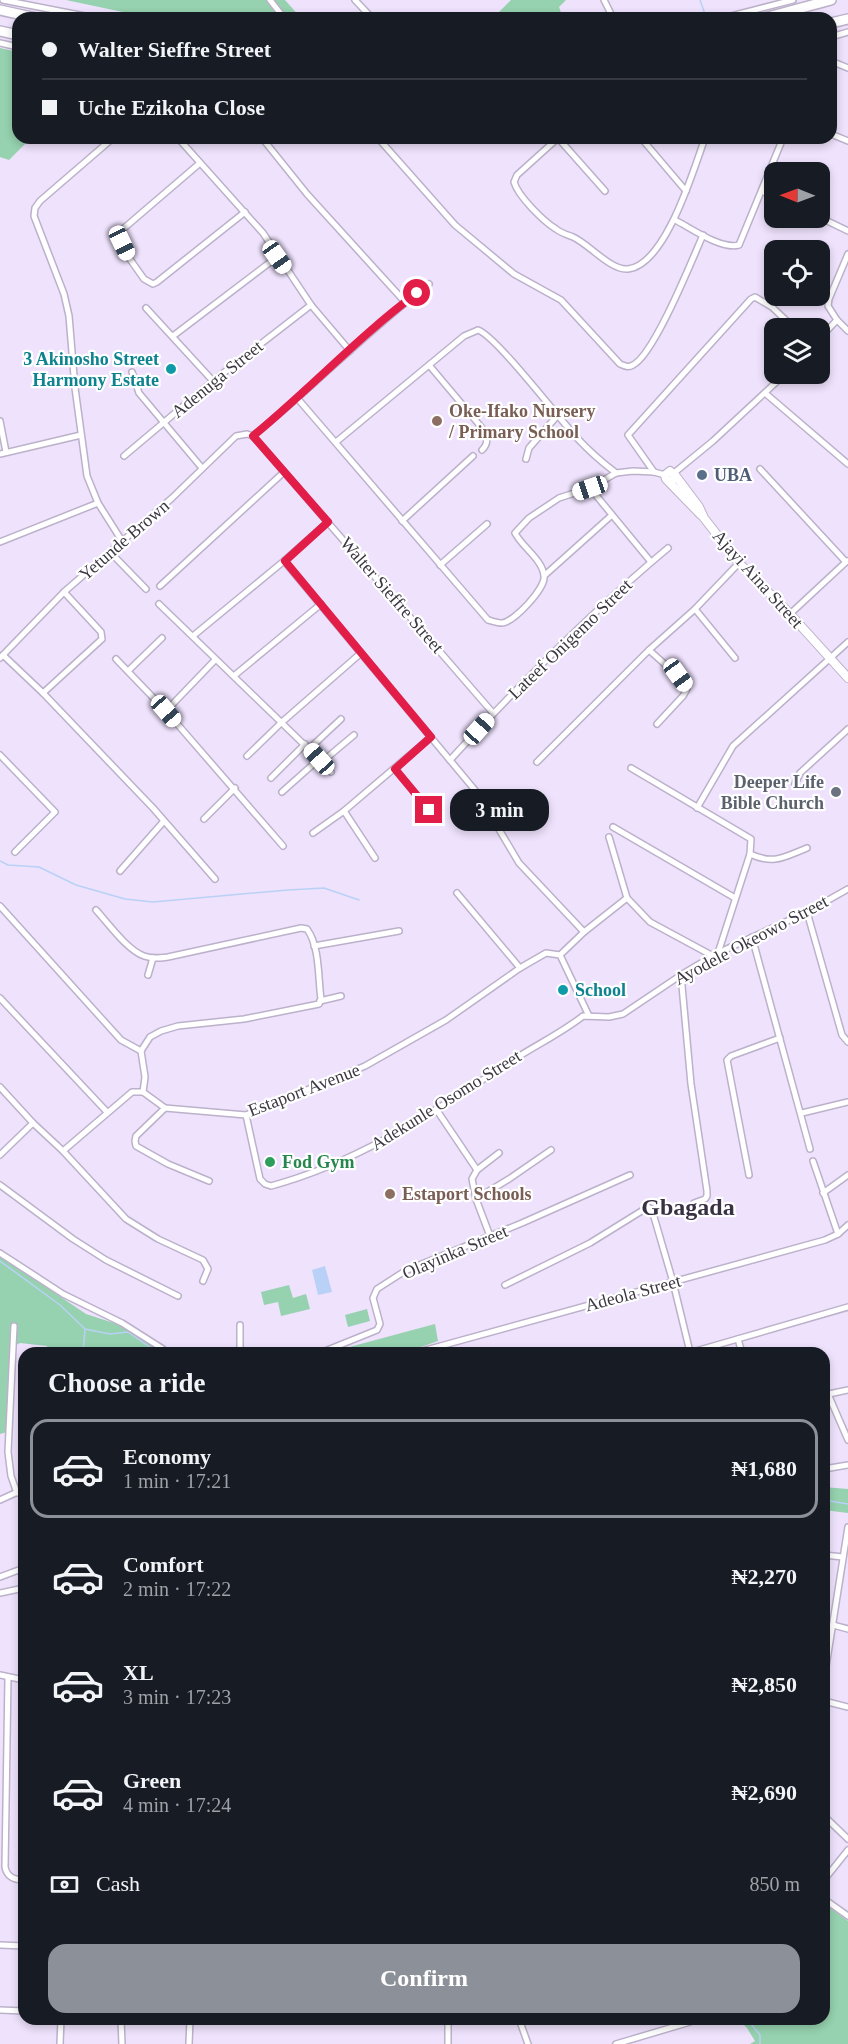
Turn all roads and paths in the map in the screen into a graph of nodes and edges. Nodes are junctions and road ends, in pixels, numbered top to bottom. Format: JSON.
{"nodes":[{"id":1,"x":3,"y":0,"type":"edge"},
{"id":2,"x":270,"y":0,"type":"edge"},
{"id":3,"x":355,"y":0,"type":"edge"},
{"id":4,"x":793,"y":0,"type":"edge"},
{"id":5,"x":831,"y":0,"type":"edge"},
{"id":6,"x":64,"y":12,"type":"edge"},
{"id":7,"x":279,"y":12,"type":"edge"},
{"id":8,"x":366,"y":12,"type":"edge"},
{"id":9,"x":746,"y":12,"type":"edge"},
{"id":10,"x":786,"y":12,"type":"edge"},
{"id":11,"x":106,"y":144,"type":"edge"},
{"id":12,"x":183,"y":144,"type":"edge"},
{"id":13,"x":267,"y":144,"type":"edge"},
{"id":14,"x":383,"y":144,"type":"edge"},
{"id":15,"x":551,"y":144,"type":"edge"},
{"id":16,"x":563,"y":144,"type":"edge"},
{"id":17,"x":646,"y":144,"type":"edge"},
{"id":18,"x":703,"y":144,"type":"edge"},
{"id":19,"x":781,"y":144,"type":"edge"},
{"id":20,"x":200,"y":163,"type":"junction"},
{"id":21,"x":686,"y":190,"type":"junction"},
{"id":22,"x":605,"y":191,"type":"dead end"},
{"id":23,"x":762,"y":191,"type":"joint"},
{"id":24,"x":245,"y":212,"type":"junction"},
{"id":25,"x":675,"y":220,"type":"junction"},
{"id":26,"x":830,"y":222,"type":"edge"},
{"id":27,"x":848,"y":231,"type":"edge"},
{"id":28,"x":703,"y":235,"type":"junction"},
{"id":29,"x":848,"y":254,"type":"edge"},
{"id":30,"x":277,"y":257,"type":"junction"},
{"id":31,"x":429,"y":284,"type":"dead end"},
{"id":32,"x":405,"y":302,"type":"junction"},
{"id":33,"x":311,"y":305,"type":"junction"},
{"id":34,"x":146,"y":308,"type":"dead end"},
{"id":35,"x":784,"y":318,"type":"edge"},
{"id":36,"x":837,"y":320,"type":"junction"},
{"id":37,"x":830,"y":327,"type":"edge"},
{"id":38,"x":848,"y":331,"type":"edge"},
{"id":39,"x":173,"y":336,"type":"junction"},
{"id":40,"x":350,"y":351,"type":"junction"},
{"id":41,"x":429,"y":365,"type":"junction"},
{"id":42,"x":132,"y":372,"type":"dead end"},
{"id":43,"x":213,"y":381,"type":"junction"},
{"id":44,"x":774,"y":384,"type":"edge"},
{"id":45,"x":765,"y":393,"type":"junction"},
{"id":46,"x":298,"y":399,"type":"junction"},
{"id":47,"x":557,"y":416,"type":"junction"},
{"id":48,"x":0,"y":421,"type":"edge"},
{"id":49,"x":163,"y":423,"type":"junction"},
{"id":50,"x":81,"y":435,"type":"junction"},
{"id":51,"x":253,"y":436,"type":"junction"},
{"id":52,"x":336,"y":442,"type":"junction"},
{"id":53,"x":482,"y":450,"type":"dead end"},
{"id":54,"x":3,"y":453,"type":"edge"},
{"id":55,"x":124,"y":456,"type":"dead end"},
{"id":56,"x":473,"y":456,"type":"dead end"},
{"id":57,"x":526,"y":459,"type":"dead end"},
{"id":58,"x":848,"y":464,"type":"edge"},
{"id":59,"x":202,"y":468,"type":"junction"},
{"id":60,"x":760,"y":470,"type":"dead end"},
{"id":61,"x":284,"y":472,"type":"junction"},
{"id":62,"x":654,"y":472,"type":"junction"},
{"id":63,"x":616,"y":473,"type":"junction"},
{"id":64,"x":671,"y":476,"type":"junction"},
{"id":65,"x":590,"y":488,"type":"junction"},
{"id":66,"x":98,"y":503,"type":"junction"},
{"id":67,"x":612,"y":515,"type":"junction"},
{"id":68,"x":402,"y":521,"type":"junction"},
{"id":69,"x":328,"y":522,"type":"junction"},
{"id":70,"x":487,"y":524,"type":"dead end"},
{"id":71,"x":122,"y":541,"type":"junction"},
{"id":72,"x":0,"y":542,"type":"edge"},
{"id":73,"x":668,"y":548,"type":"dead end"},
{"id":74,"x":110,"y":552,"type":"junction"},
{"id":75,"x":285,"y":561,"type":"junction"},
{"id":76,"x":847,"y":561,"type":"edge"},
{"id":77,"x":651,"y":562,"type":"junction"},
{"id":78,"x":739,"y":563,"type":"junction"},
{"id":79,"x":440,"y":565,"type":"junction"},
{"id":80,"x":544,"y":575,"type":"junction"},
{"id":81,"x":160,"y":586,"type":"dead end"},
{"id":82,"x":146,"y":589,"type":"dead end"},
{"id":83,"x":64,"y":592,"type":"junction"},
{"id":84,"x":159,"y":604,"type":"dead end"},
{"id":85,"x":321,"y":604,"type":"junction"},
{"id":86,"x":695,"y":609,"type":"junction"},
{"id":87,"x":790,"y":614,"type":"junction"},
{"id":88,"x":193,"y":636,"type":"junction"},
{"id":89,"x":162,"y":638,"type":"dead end"},
{"id":90,"x":848,"y":642,"type":"edge"},
{"id":91,"x":649,"y":650,"type":"junction"},
{"id":92,"x":361,"y":653,"type":"junction"},
{"id":93,"x":2,"y":656,"type":"edge"},
{"id":94,"x":735,"y":658,"type":"dead end"},
{"id":95,"x":116,"y":659,"type":"dead end"},
{"id":96,"x":830,"y":659,"type":"junction"},
{"id":97,"x":215,"y":660,"type":"junction"},
{"id":98,"x":128,"y":671,"type":"junction"},
{"id":99,"x":235,"y":675,"type":"junction"},
{"id":100,"x":848,"y":678,"type":"edge"},
{"id":101,"x":43,"y":693,"type":"junction"},
{"id":102,"x":166,"y":711,"type":"junction"},
{"id":103,"x":493,"y":713,"type":"junction"},
{"id":104,"x":341,"y":718,"type":"dead end"},
{"id":105,"x":282,"y":722,"type":"junction"},
{"id":106,"x":657,"y":724,"type":"dead end"},
{"id":107,"x":848,"y":729,"type":"edge"},
{"id":108,"x":354,"y":735,"type":"dead end"},
{"id":109,"x":431,"y":737,"type":"junction"},
{"id":110,"x":308,"y":746,"type":"junction"},
{"id":111,"x":0,"y":755,"type":"edge"},
{"id":112,"x":247,"y":756,"type":"dead end"},
{"id":113,"x":321,"y":760,"type":"junction"},
{"id":114,"x":450,"y":760,"type":"junction"},
{"id":115,"x":7,"y":762,"type":"junction"},
{"id":116,"x":537,"y":762,"type":"dead end"},
{"id":117,"x":631,"y":768,"type":"dead end"},
{"id":118,"x":0,"y":769,"type":"edge"},
{"id":119,"x":395,"y":769,"type":"junction"},
{"id":120,"x":331,"y":772,"type":"dead end"},
{"id":121,"x":271,"y":778,"type":"dead end"},
{"id":122,"x":795,"y":784,"type":"dead end"},
{"id":123,"x":235,"y":788,"type":"junction"},
{"id":124,"x":282,"y":792,"type":"dead end"},
{"id":125,"x":484,"y":801,"type":"dead end"},
{"id":126,"x":697,"y":808,"type":"junction"},
{"id":127,"x":429,"y":810,"type":"dead end"},
{"id":128,"x":344,"y":811,"type":"junction"},
{"id":129,"x":204,"y":819,"type":"dead end"},
{"id":130,"x":164,"y":821,"type":"junction"},
{"id":131,"x":497,"y":826,"type":"dead end"},
{"id":132,"x":613,"y":826,"type":"dead end"},
{"id":133,"x":313,"y":833,"type":"dead end"},
{"id":134,"x":609,"y":837,"type":"dead end"},
{"id":135,"x":283,"y":846,"type":"dead end"},
{"id":136,"x":807,"y":848,"type":"dead end"},
{"id":137,"x":15,"y":852,"type":"dead end"},
{"id":138,"x":750,"y":854,"type":"junction"},
{"id":139,"x":375,"y":858,"type":"dead end"},
{"id":140,"x":120,"y":871,"type":"dead end"},
{"id":141,"x":215,"y":879,"type":"dead end"},
{"id":142,"x":848,"y":888,"type":"edge"},
{"id":143,"x":457,"y":893,"type":"dead end"},
{"id":144,"x":627,"y":898,"type":"junction"},
{"id":145,"x":735,"y":898,"type":"junction"},
{"id":146,"x":0,"y":906,"type":"edge"},
{"id":147,"x":96,"y":910,"type":"dead end"},
{"id":148,"x":807,"y":912,"type":"junction"},
{"id":149,"x":399,"y":931,"type":"dead end"},
{"id":150,"x":584,"y":932,"type":"junction"},
{"id":151,"x":752,"y":936,"type":"junction"},
{"id":152,"x":314,"y":946,"type":"junction"},
{"id":153,"x":716,"y":955,"type":"junction"},
{"id":154,"x":560,"y":956,"type":"junction"},
{"id":155,"x":153,"y":958,"type":"junction"},
{"id":156,"x":520,"y":968,"type":"junction"},
{"id":157,"x":148,"y":975,"type":"dead end"},
{"id":158,"x":681,"y":975,"type":"junction"},
{"id":159,"x":341,"y":996,"type":"dead end"},
{"id":160,"x":0,"y":998,"type":"edge"},
{"id":161,"x":320,"y":1001,"type":"junction"},
{"id":162,"x":590,"y":1016,"type":"junction"},
{"id":163,"x":780,"y":1038,"type":"junction"},
{"id":164,"x":848,"y":1042,"type":"edge"},
{"id":165,"x":141,"y":1052,"type":"junction"},
{"id":166,"x":0,"y":1087,"type":"edge"},
{"id":167,"x":143,"y":1092,"type":"junction"},
{"id":168,"x":848,"y":1102,"type":"edge"},
{"id":169,"x":165,"y":1108,"type":"junction"},
{"id":170,"x":436,"y":1109,"type":"junction"},
{"id":171,"x":107,"y":1112,"type":"junction"},
{"id":172,"x":802,"y":1113,"type":"junction"},
{"id":173,"x":246,"y":1115,"type":"junction"},
{"id":174,"x":33,"y":1123,"type":"junction"},
{"id":175,"x":810,"y":1149,"type":"dead end"},
{"id":176,"x":551,"y":1150,"type":"dead end"},
{"id":177,"x":63,"y":1151,"type":"junction"},
{"id":178,"x":499,"y":1153,"type":"dead end"},
{"id":179,"x":0,"y":1155,"type":"edge"},
{"id":180,"x":813,"y":1161,"type":"dead end"},
{"id":181,"x":477,"y":1170,"type":"junction"},
{"id":182,"x":630,"y":1175,"type":"dead end"},
{"id":183,"x":749,"y":1175,"type":"dead end"},
{"id":184,"x":848,"y":1175,"type":"edge"},
{"id":185,"x":209,"y":1181,"type":"dead end"},
{"id":186,"x":0,"y":1185,"type":"edge"},
{"id":187,"x":823,"y":1193,"type":"junction"},
{"id":188,"x":476,"y":1199,"type":"junction"},
{"id":189,"x":694,"y":1203,"type":"dead end"},
{"id":190,"x":848,"y":1225,"type":"edge"},
{"id":191,"x":838,"y":1234,"type":"junction"},
{"id":192,"x":490,"y":1236,"type":"junction"},
{"id":193,"x":0,"y":1253,"type":"edge"},
{"id":194,"x":203,"y":1281,"type":"dead end"},
{"id":195,"x":673,"y":1282,"type":"junction"},
{"id":196,"x":505,"y":1285,"type":"dead end"},
{"id":197,"x":178,"y":1296,"type":"dead end"},
{"id":198,"x":848,"y":1307,"type":"edge"},
{"id":199,"x":240,"y":1325,"type":"dead end"},
{"id":200,"x":14,"y":1326,"type":"dead end"},
{"id":201,"x":738,"y":1339,"type":"junction"},
{"id":202,"x":160,"y":1347,"type":"edge"},
{"id":203,"x":240,"y":1347,"type":"edge"},
{"id":204,"x":335,"y":1347,"type":"edge"},
{"id":205,"x":437,"y":1347,"type":"edge"},
{"id":206,"x":688,"y":1347,"type":"edge"},
{"id":207,"x":710,"y":1347,"type":"edge"},
{"id":208,"x":740,"y":1347,"type":"edge"},
{"id":209,"x":848,"y":1390,"type":"edge"},
{"id":210,"x":830,"y":1394,"type":"edge"},
{"id":211,"x":830,"y":1403,"type":"edge"},
{"id":212,"x":848,"y":1440,"type":"edge"},
{"id":213,"x":848,"y":1465,"type":"edge"},
{"id":214,"x":830,"y":1467,"type":"edge"},
{"id":215,"x":17,"y":1493,"type":"joint"},
{"id":216,"x":0,"y":1500,"type":"edge"},
{"id":217,"x":848,"y":1527,"type":"edge"},
{"id":218,"x":830,"y":1557,"type":"edge"},
{"id":219,"x":845,"y":1561,"type":"edge"},
{"id":220,"x":18,"y":1570,"type":"edge"},
{"id":221,"x":0,"y":1577,"type":"edge"},
{"id":222,"x":18,"y":1589,"type":"edge"},
{"id":223,"x":0,"y":1593,"type":"edge"},
{"id":224,"x":833,"y":1625,"type":"junction"},
{"id":225,"x":848,"y":1629,"type":"edge"},
{"id":226,"x":830,"y":1643,"type":"edge"},
{"id":227,"x":0,"y":1675,"type":"edge"},
{"id":228,"x":8,"y":1677,"type":"junction"},
{"id":229,"x":18,"y":1679,"type":"edge"},
{"id":230,"x":830,"y":1702,"type":"edge"},
{"id":231,"x":848,"y":1707,"type":"edge"},
{"id":232,"x":830,"y":1822,"type":"edge"},
{"id":233,"x":848,"y":1839,"type":"edge"},
{"id":234,"x":848,"y":1850,"type":"edge"},
{"id":235,"x":830,"y":1872,"type":"edge"},
{"id":236,"x":18,"y":1879,"type":"edge"},
{"id":237,"x":830,"y":1903,"type":"edge"},
{"id":238,"x":848,"y":1916,"type":"edge"},
{"id":239,"x":0,"y":1945,"type":"edge"},
{"id":240,"x":18,"y":1946,"type":"edge"},
{"id":241,"x":0,"y":2010,"type":"edge"},
{"id":242,"x":18,"y":2011,"type":"edge"},
{"id":243,"x":61,"y":2025,"type":"edge"},
{"id":244,"x":121,"y":2025,"type":"edge"},
{"id":245,"x":190,"y":2025,"type":"edge"},
{"id":246,"x":449,"y":2025,"type":"edge"},
{"id":247,"x":521,"y":2025,"type":"edge"},
{"id":248,"x":680,"y":2025,"type":"edge"},
{"id":249,"x":60,"y":2044,"type":"edge"},
{"id":250,"x":122,"y":2044,"type":"edge"},
{"id":251,"x":189,"y":2044,"type":"edge"},
{"id":252,"x":448,"y":2044,"type":"edge"},
{"id":253,"x":528,"y":2044,"type":"edge"},
{"id":254,"x":616,"y":2044,"type":"edge"}],
"edges":[{"from":1,"to":6,"type":"street"},
{"from":2,"to":7,"type":"street"},
{"from":3,"to":8,"type":"street"},
{"from":4,"to":9,"type":"street"},
{"from":5,"to":10,"type":"highway"},
{"from":11,"to":50,"type":"street"},
{"from":12,"to":20,"type":"street"},
{"from":13,"to":32,"type":"street"},
{"from":14,"to":28,"type":"street"},
{"from":15,"to":25,"type":"street"},
{"from":16,"to":22,"type":"street"},
{"from":17,"to":21,"type":"street"},
{"from":18,"to":21,"type":"street"},
{"from":19,"to":23,"type":"street"},
{"from":20,"to":24,"type":"street"},
{"from":20,"to":24,"type":"street"},
{"from":21,"to":25,"type":"street"},
{"from":23,"to":28,"type":"street"},
{"from":24,"to":30,"type":"street"},
{"from":25,"to":28,"type":"street"},
{"from":26,"to":27,"type":"street"},
{"from":29,"to":36,"type":"street"},
{"from":30,"to":33,"type":"street"},
{"from":30,"to":39,"type":"street"},
{"from":31,"to":32,"type":"street"},
{"from":32,"to":40,"type":"street"},
{"from":33,"to":40,"type":"street"},
{"from":33,"to":43,"type":"street","name":"Adenuga Street"},
{"from":34,"to":39,"type":"street"},
{"from":35,"to":62,"type":"street"},
{"from":36,"to":37,"type":"street"},
{"from":36,"to":38,"type":"street"},
{"from":39,"to":43,"type":"street"},
{"from":40,"to":46,"type":"street"},
{"from":41,"to":47,"type":"street"},
{"from":41,"to":52,"type":"street"},
{"from":41,"to":53,"type":"street"},
{"from":42,"to":49,"type":"street"},
{"from":43,"to":49,"type":"street","name":"Adenuga Street"},
{"from":44,"to":45,"type":"street"},
{"from":45,"to":58,"type":"street"},
{"from":45,"to":64,"type":"street"},
{"from":46,"to":51,"type":"street"},
{"from":46,"to":52,"type":"street"},
{"from":47,"to":57,"type":"street"},
{"from":47,"to":63,"type":"street"},
{"from":48,"to":54,"type":"street"},
{"from":49,"to":55,"type":"street","name":"Adenuga Street"},
{"from":49,"to":59,"type":"street"},
{"from":50,"to":54,"type":"street"},
{"from":50,"to":66,"type":"street"},
{"from":51,"to":59,"type":"street","name":"Yetunde Brown"},
{"from":51,"to":61,"type":"street","name":"Walter Sieffre Street"},
{"from":52,"to":68,"type":"street"},
{"from":56,"to":68,"type":"street"},
{"from":59,"to":71,"type":"street","name":"Yetunde Brown"},
{"from":60,"to":76,"type":"street"},
{"from":61,"to":69,"type":"street","name":"Walter Sieffre Street"},
{"from":61,"to":81,"type":"street"},
{"from":62,"to":63,"type":"street"},
{"from":62,"to":64,"type":"street"},
{"from":63,"to":65,"type":"street"},
{"from":64,"to":78,"type":"street","name":"Ajayi Aina Street"},
{"from":65,"to":67,"type":"street"},
{"from":65,"to":80,"type":"street"},
{"from":66,"to":71,"type":"street"},
{"from":66,"to":72,"type":"street"},
{"from":67,"to":77,"type":"street"},
{"from":67,"to":80,"type":"street"},
{"from":68,"to":79,"type":"street"},
{"from":69,"to":75,"type":"street"},
{"from":69,"to":103,"type":"street","name":"Walter Sieffre Street"},
{"from":70,"to":79,"type":"street"},
{"from":71,"to":74,"type":"street","name":"Yetunde Brown"},
{"from":73,"to":77,"type":"street","name":"Lateef Onigemo Street"},
{"from":74,"to":82,"type":"street"},
{"from":74,"to":83,"type":"street","name":"Yetunde Brown"},
{"from":75,"to":85,"type":"street"},
{"from":75,"to":88,"type":"street"},
{"from":76,"to":87,"type":"street"},
{"from":77,"to":103,"type":"street","name":"Lateef Onigemo Street"},
{"from":78,"to":86,"type":"street"},
{"from":78,"to":87,"type":"street","name":"Ajayi Aina Street"},
{"from":79,"to":80,"type":"street"},
{"from":83,"to":93,"type":"street","name":"Yetunde Brown"},
{"from":83,"to":101,"type":"street"},
{"from":84,"to":88,"type":"street"},
{"from":85,"to":92,"type":"street"},
{"from":85,"to":99,"type":"street"},
{"from":86,"to":91,"type":"street"},
{"from":86,"to":94,"type":"street"},
{"from":87,"to":96,"type":"street","name":"Ajayi Aina Street"},
{"from":88,"to":97,"type":"street"},
{"from":89,"to":98,"type":"street"},
{"from":90,"to":96,"type":"street"},
{"from":91,"to":106,"type":"street"},
{"from":91,"to":116,"type":"street"},
{"from":92,"to":105,"type":"street"},
{"from":92,"to":109,"type":"street"},
{"from":93,"to":101,"type":"street"},
{"from":95,"to":98,"type":"street"},
{"from":96,"to":100,"type":"street","name":"Ajayi Aina Street"},
{"from":96,"to":126,"type":"street"},
{"from":97,"to":99,"type":"street"},
{"from":97,"to":102,"type":"street"},
{"from":98,"to":102,"type":"street"},
{"from":99,"to":105,"type":"street"},
{"from":101,"to":130,"type":"street"},
{"from":102,"to":123,"type":"street"},
{"from":103,"to":114,"type":"street","name":"Lateef Onigemo Street"},
{"from":104,"to":110,"type":"street"},
{"from":105,"to":110,"type":"street"},
{"from":105,"to":112,"type":"street"},
{"from":107,"to":122,"type":"street"},
{"from":108,"to":113,"type":"street"},
{"from":109,"to":114,"type":"street"},
{"from":109,"to":119,"type":"street"},
{"from":110,"to":113,"type":"street"},
{"from":110,"to":121,"type":"street"},
{"from":111,"to":115,"type":"street"},
{"from":113,"to":120,"type":"street"},
{"from":113,"to":124,"type":"street"},
{"from":114,"to":125,"type":"street"},
{"from":115,"to":118,"type":"street"},
{"from":115,"to":137,"type":"street"},
{"from":117,"to":126,"type":"street"},
{"from":119,"to":127,"type":"street"},
{"from":119,"to":128,"type":"street"},
{"from":123,"to":129,"type":"street"},
{"from":123,"to":135,"type":"street"},
{"from":126,"to":138,"type":"street"},
{"from":128,"to":133,"type":"street"},
{"from":128,"to":139,"type":"street"},
{"from":130,"to":140,"type":"street"},
{"from":130,"to":141,"type":"street"},
{"from":131,"to":150,"type":"street"},
{"from":132,"to":145,"type":"street"},
{"from":134,"to":144,"type":"street"},
{"from":136,"to":138,"type":"street"},
{"from":138,"to":145,"type":"street"},
{"from":142,"to":148,"type":"street","name":"Ayodele Okeowo Street"},
{"from":143,"to":156,"type":"street"},
{"from":144,"to":150,"type":"street"},
{"from":144,"to":153,"type":"street"},
{"from":145,"to":153,"type":"street"},
{"from":146,"to":165,"type":"street"},
{"from":147,"to":155,"type":"street"},
{"from":148,"to":151,"type":"street","name":"Ayodele Okeowo Street"},
{"from":148,"to":164,"type":"street"},
{"from":149,"to":152,"type":"street"},
{"from":150,"to":154,"type":"street"},
{"from":151,"to":153,"type":"street","name":"Ayodele Okeowo Street"},
{"from":151,"to":163,"type":"street"},
{"from":152,"to":155,"type":"street"},
{"from":152,"to":161,"type":"street"},
{"from":153,"to":158,"type":"street","name":"Ayodele Okeowo Street"},
{"from":154,"to":156,"type":"street","name":"Estaport Avenue"},
{"from":154,"to":162,"type":"street"},
{"from":155,"to":157,"type":"street"},
{"from":156,"to":173,"type":"street","name":"Estaport Avenue"},
{"from":158,"to":162,"type":"street","name":"Ayodele Okeowo Street"},
{"from":158,"to":189,"type":"street"},
{"from":159,"to":161,"type":"street"},
{"from":160,"to":171,"type":"street"},
{"from":161,"to":165,"type":"street"},
{"from":162,"to":170,"type":"street","name":"Adekunle Osomo Street"},
{"from":163,"to":172,"type":"street"},
{"from":163,"to":183,"type":"street"},
{"from":165,"to":167,"type":"street"},
{"from":166,"to":174,"type":"street"},
{"from":167,"to":169,"type":"street"},
{"from":167,"to":171,"type":"street"},
{"from":168,"to":172,"type":"street"},
{"from":169,"to":173,"type":"street","name":"Estaport Avenue"},
{"from":169,"to":185,"type":"street"},
{"from":170,"to":173,"type":"street","name":"Adekunle Osomo Street"},
{"from":170,"to":181,"type":"street"},
{"from":171,"to":177,"type":"street"},
{"from":172,"to":175,"type":"street"},
{"from":174,"to":177,"type":"street"},
{"from":174,"to":179,"type":"street"},
{"from":176,"to":188,"type":"street"},
{"from":177,"to":194,"type":"street"},
{"from":178,"to":181,"type":"street"},
{"from":180,"to":187,"type":"street"},
{"from":181,"to":188,"type":"street"},
{"from":182,"to":192,"type":"street","name":"Olayinka Street"},
{"from":184,"to":187,"type":"street"},
{"from":186,"to":197,"type":"street"},
{"from":187,"to":191,"type":"street"},
{"from":188,"to":192,"type":"street"},
{"from":190,"to":191,"type":"street","name":"Adeola Street"},
{"from":191,"to":195,"type":"street","name":"Adeola Street"},
{"from":192,"to":204,"type":"street","name":"Olayinka Street"},
{"from":193,"to":202,"type":"street"},
{"from":195,"to":196,"type":"street"},
{"from":195,"to":205,"type":"street","name":"Adeola Street"},
{"from":195,"to":206,"type":"street"},
{"from":198,"to":201,"type":"street"},
{"from":199,"to":203,"type":"street"},
{"from":200,"to":215,"type":"street"},
{"from":201,"to":207,"type":"street"},
{"from":201,"to":208,"type":"street"},
{"from":209,"to":210,"type":"street"},
{"from":211,"to":212,"type":"street"},
{"from":213,"to":214,"type":"street"},
{"from":215,"to":216,"type":"street"},
{"from":217,"to":219,"type":"street"},
{"from":218,"to":219,"type":"street"},
{"from":219,"to":224,"type":"street"},
{"from":220,"to":221,"type":"street"},
{"from":222,"to":223,"type":"street"},
{"from":224,"to":225,"type":"street"},
{"from":224,"to":226,"type":"street"},
{"from":227,"to":228,"type":"street"},
{"from":228,"to":229,"type":"street"},
{"from":228,"to":236,"type":"street"},
{"from":230,"to":231,"type":"street"},
{"from":232,"to":233,"type":"street"},
{"from":234,"to":235,"type":"street"},
{"from":237,"to":238,"type":"street"},
{"from":239,"to":240,"type":"street"},
{"from":241,"to":242,"type":"street"},
{"from":243,"to":249,"type":"street"},
{"from":244,"to":250,"type":"street"},
{"from":245,"to":251,"type":"street"},
{"from":246,"to":252,"type":"street"},
{"from":247,"to":253,"type":"street"},
{"from":248,"to":254,"type":"street"}]}
